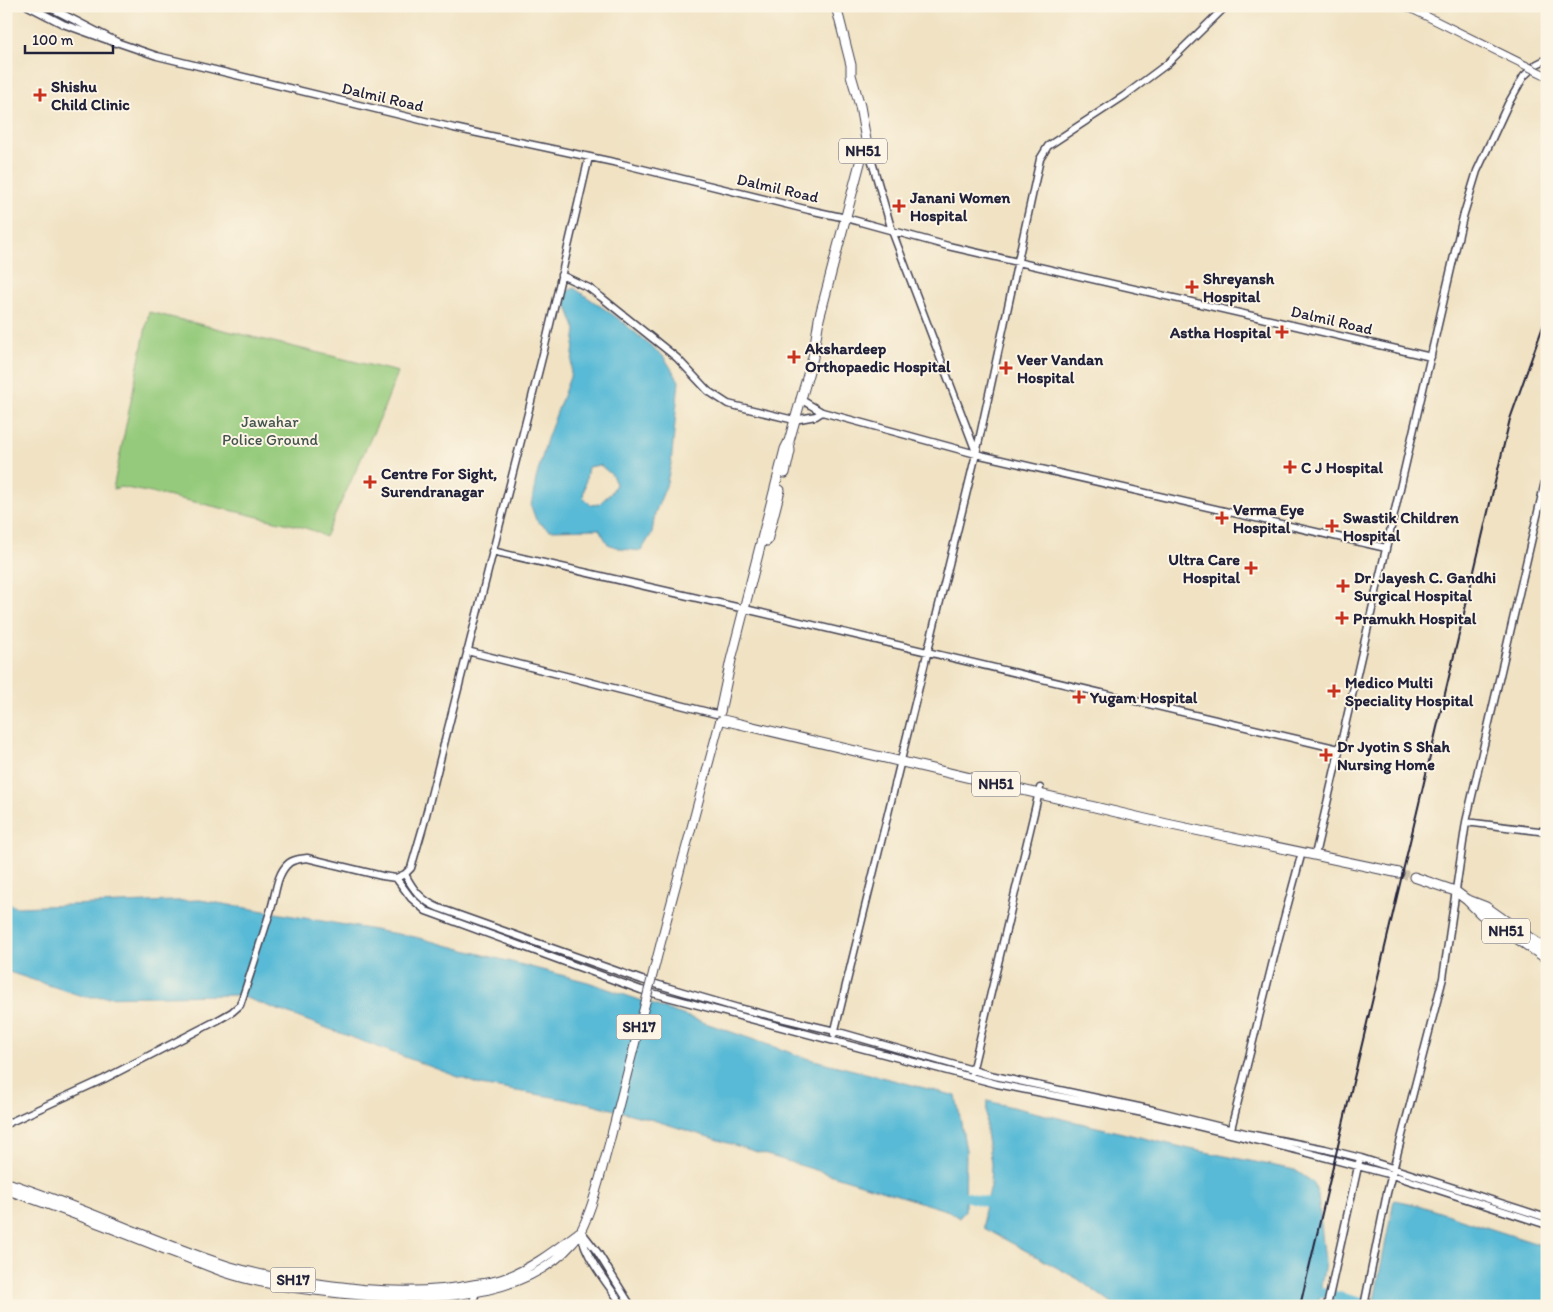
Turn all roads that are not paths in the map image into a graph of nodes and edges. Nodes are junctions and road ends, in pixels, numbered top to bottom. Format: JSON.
{"nodes":[{"id":1,"x":28,"y":6,"type":"edge"},
{"id":2,"x":47,"y":6,"type":"edge"},
{"id":3,"x":830,"y":6,"type":"edge"},
{"id":4,"x":836,"y":6,"type":"edge"},
{"id":5,"x":1226,"y":6,"type":"edge"},
{"id":6,"x":1406,"y":6,"type":"edge"},
{"id":7,"x":119,"y":43,"type":"junction"},
{"id":8,"x":1547,"y":60,"type":"edge"},
{"id":9,"x":851,"y":75,"type":"junction"},
{"id":10,"x":1547,"y":76,"type":"edge"},
{"id":11,"x":866,"y":140,"type":"junction"},
{"id":12,"x":589,"y":157,"type":"junction"},
{"id":13,"x":846,"y":218,"type":"junction"},
{"id":14,"x":892,"y":231,"type":"junction"},
{"id":15,"x":1019,"y":262,"type":"junction"},
{"id":16,"x":562,"y":275,"type":"junction"},
{"id":17,"x":1431,"y":357,"type":"junction"},
{"id":18,"x":800,"y":400,"type":"junction"},
{"id":19,"x":822,"y":412,"type":"junction"},
{"id":20,"x":794,"y":420,"type":"junction"},
{"id":21,"x":976,"y":454,"type":"junction"},
{"id":22,"x":1547,"y":473,"type":"edge"},
{"id":23,"x":1386,"y":548,"type":"junction"},
{"id":24,"x":492,"y":551,"type":"junction"},
{"id":25,"x":747,"y":609,"type":"junction"},
{"id":26,"x":467,"y":651,"type":"junction"},
{"id":27,"x":928,"y":652,"type":"junction"},
{"id":28,"x":721,"y":716,"type":"junction"},
{"id":29,"x":1339,"y":749,"type":"junction"},
{"id":30,"x":902,"y":759,"type":"junction"},
{"id":31,"x":1039,"y":791,"type":"junction"},
{"id":32,"x":1466,"y":822,"type":"junction"},
{"id":33,"x":1547,"y":832,"type":"edge"},
{"id":34,"x":1302,"y":852,"type":"junction"},
{"id":35,"x":1315,"y":855,"type":"junction"},
{"id":36,"x":1399,"y":873,"type":"tunnel mouth"},
{"id":37,"x":406,"y":874,"type":"junction"},
{"id":38,"x":1414,"y":877,"type":"tunnel mouth"},
{"id":39,"x":396,"y":878,"type":"junction"},
{"id":40,"x":1455,"y":891,"type":"junction"},
{"id":41,"x":1467,"y":900,"type":"junction"},
{"id":42,"x":1547,"y":950,"type":"edge"},
{"id":43,"x":1547,"y":958,"type":"edge"},
{"id":44,"x":835,"y":1031,"type":"junction"},
{"id":45,"x":832,"y":1040,"type":"junction"},
{"id":46,"x":972,"y":1073,"type":"junction"},
{"id":47,"x":6,"y":1124,"type":"edge"},
{"id":48,"x":1230,"y":1131,"type":"junction"},
{"id":49,"x":1360,"y":1158,"type":"junction"},
{"id":50,"x":1358,"y":1166,"type":"junction"},
{"id":51,"x":1393,"y":1172,"type":"junction"},
{"id":52,"x":6,"y":1182,"type":"edge"},
{"id":53,"x":6,"y":1190,"type":"edge"},
{"id":54,"x":1524,"y":1214,"type":"junction"},
{"id":55,"x":1547,"y":1218,"type":"edge"},
{"id":56,"x":1547,"y":1225,"type":"edge"},
{"id":57,"x":580,"y":1231,"type":"junction"},
{"id":58,"x":476,"y":1292,"type":"junction"},
{"id":59,"x":472,"y":1306,"type":"edge"},
{"id":60,"x":623,"y":1306,"type":"edge"},
{"id":61,"x":632,"y":1306,"type":"edge"},
{"id":62,"x":1327,"y":1306,"type":"edge"},
{"id":63,"x":1364,"y":1306,"type":"edge"}],
"edges":[{"from":1,"to":7,"type":"street"},
{"from":2,"to":7,"type":"street"},
{"from":3,"to":9,"type":"highway","number":"NH51"},
{"from":4,"to":9,"type":"highway","number":"NH51"},
{"from":5,"to":15,"type":"street"},
{"from":6,"to":10,"type":"main road","bridge":true},
{"from":7,"to":12,"type":"street","name":"Dalmil Road"},
{"from":8,"to":17,"type":"street"},
{"from":9,"to":11,"type":"highway","number":"NH51"},
{"from":11,"to":13,"type":"highway","number":"NH51"},
{"from":11,"to":14,"type":"street"},
{"from":12,"to":13,"type":"street","name":"Dalmil Road"},
{"from":12,"to":16,"type":"street"},
{"from":13,"to":14,"type":"street","name":"Dalmil Road"},
{"from":13,"to":18,"type":"highway","number":"NH51"},
{"from":14,"to":15,"type":"street","name":"Dalmil Road"},
{"from":14,"to":21,"type":"street"},
{"from":15,"to":17,"type":"street","name":"Dalmil Road"},
{"from":15,"to":21,"type":"street"},
{"from":16,"to":20,"type":"street"},
{"from":16,"to":24,"type":"street"},
{"from":17,"to":23,"type":"street"},
{"from":18,"to":19,"type":"street"},
{"from":18,"to":20,"type":"highway","number":"NH51"},
{"from":19,"to":20,"type":"street"},
{"from":19,"to":21,"type":"street"},
{"from":20,"to":25,"type":"highway","number":"NH51"},
{"from":21,"to":23,"type":"street"},
{"from":21,"to":27,"type":"street"},
{"from":22,"to":32,"type":"street"},
{"from":23,"to":29,"type":"street"},
{"from":24,"to":25,"type":"street"},
{"from":24,"to":26,"type":"street"},
{"from":25,"to":27,"type":"street"},
{"from":25,"to":28,"type":"highway","number":"NH51"},
{"from":26,"to":28,"type":"street"},
{"from":26,"to":37,"type":"street"},
{"from":27,"to":29,"type":"street"},
{"from":27,"to":30,"type":"street"},
{"from":28,"to":30,"type":"highway","number":"NH51"},
{"from":28,"to":57,"type":"main road","number":"SH17","bridge":true},
{"from":29,"to":35,"type":"street"},
{"from":30,"to":31,"type":"highway","number":"NH51"},
{"from":30,"to":44,"type":"street"},
{"from":31,"to":34,"type":"highway","number":"NH51"},
{"from":31,"to":46,"type":"street"},
{"from":32,"to":33,"type":"street"},
{"from":32,"to":40,"type":"street"},
{"from":34,"to":35,"type":"highway","number":"NH51"},
{"from":34,"to":48,"type":"street"},
{"from":35,"to":36,"type":"highway","number":"NH51"},
{"from":37,"to":39,"type":"street"},
{"from":37,"to":44,"type":"street"},
{"from":38,"to":40,"type":"highway","number":"NH51"},
{"from":39,"to":45,"type":"street"},
{"from":39,"to":47,"type":"street"},
{"from":40,"to":41,"type":"highway","number":"NH51"},
{"from":40,"to":51,"type":"street"},
{"from":41,"to":42,"type":"highway","number":"NH51"},
{"from":41,"to":43,"type":"highway","number":"NH51"},
{"from":44,"to":45,"type":"street"},
{"from":44,"to":46,"type":"street"},
{"from":45,"to":46,"type":"street"},
{"from":46,"to":48,"type":"street"},
{"from":48,"to":49,"type":"street"},
{"from":48,"to":50,"type":"street"},
{"from":49,"to":50,"type":"street"},
{"from":49,"to":51,"type":"street"},
{"from":50,"to":51,"type":"street"},
{"from":50,"to":62,"type":"street"},
{"from":51,"to":54,"type":"street"},
{"from":51,"to":63,"type":"street"},
{"from":52,"to":57,"type":"main road","number":"SH17"},
{"from":53,"to":58,"type":"main road","number":"SH17"},
{"from":54,"to":55,"type":"street"},
{"from":54,"to":56,"type":"street"},
{"from":57,"to":58,"type":"main road","number":"SH17"},
{"from":57,"to":60,"type":"street"},
{"from":57,"to":61,"type":"street"},
{"from":58,"to":59,"type":"street"}]}
